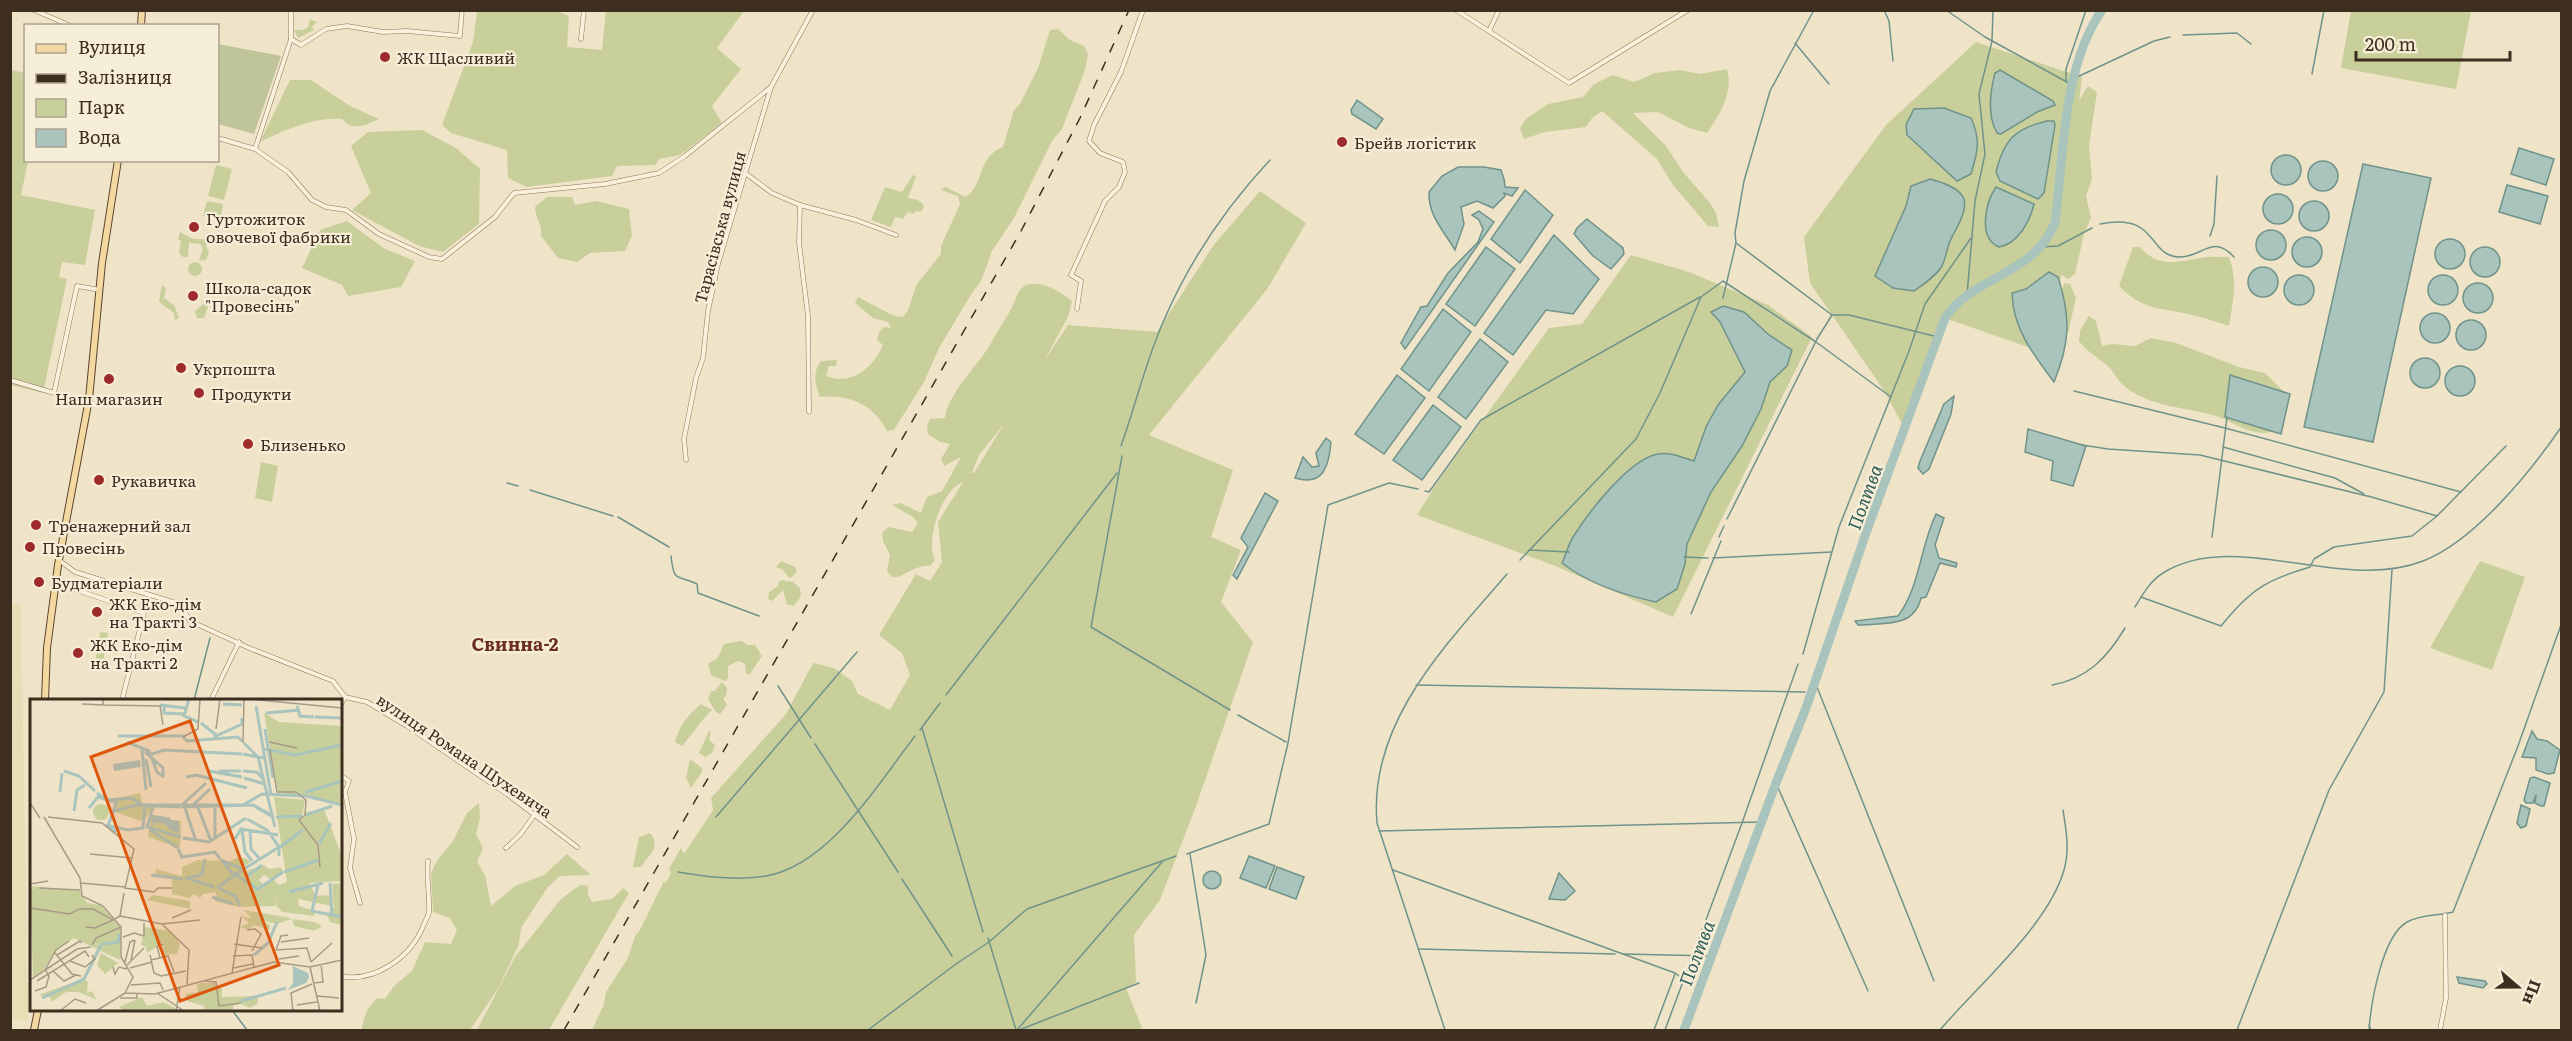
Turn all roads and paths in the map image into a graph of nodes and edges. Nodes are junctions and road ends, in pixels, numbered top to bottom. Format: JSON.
{"nodes":[{"id":1,"x":34,"y":10,"type":"edge"},
{"id":2,"x":291,"y":10,"type":"edge"},
{"id":3,"x":462,"y":10,"type":"edge"},
{"id":4,"x":584,"y":10,"type":"edge"},
{"id":5,"x":813,"y":10,"type":"edge"},
{"id":6,"x":1143,"y":10,"type":"edge"},
{"id":7,"x":1456,"y":10,"type":"edge"},
{"id":8,"x":1499,"y":10,"type":"edge"},
{"id":9,"x":1688,"y":10,"type":"edge"},
{"id":10,"x":66,"y":24,"type":"edge"},
{"id":11,"x":1489,"y":31,"type":"junction"},
{"id":12,"x":291,"y":39,"type":"junction"},
{"id":13,"x":581,"y":39,"type":"dead end"},
{"id":14,"x":771,"y":87,"type":"junction"},
{"id":15,"x":219,"y":138,"type":"edge"},
{"id":16,"x":255,"y":149,"type":"junction"},
{"id":17,"x":118,"y":162,"type":"edge"},
{"id":18,"x":745,"y":172,"type":"junction"},
{"id":19,"x":800,"y":205,"type":"junction"},
{"id":20,"x":896,"y":235,"type":"dead end"},
{"id":21,"x":100,"y":290,"type":"junction"},
{"id":22,"x":1077,"y":309,"type":"dead end"},
{"id":23,"x":10,"y":380,"type":"edge"},
{"id":24,"x":809,"y":412,"type":"dead end"},
{"id":25,"x":686,"y":460,"type":"dead end"},
{"id":26,"x":59,"y":563,"type":"junction"},
{"id":27,"x":56,"y":583,"type":"junction"},
{"id":28,"x":240,"y":642,"type":"junction"},
{"id":29,"x":345,"y":697,"type":"junction"},
{"id":30,"x":45,"y":699,"type":"edge"},
{"id":31,"x":123,"y":699,"type":"edge"},
{"id":32,"x":212,"y":699,"type":"edge"},
{"id":33,"x":342,"y":702,"type":"edge"},
{"id":34,"x":342,"y":776,"type":"edge"},
{"id":35,"x":535,"y":814,"type":"junction"},
{"id":36,"x":577,"y":847,"type":"dead end"},
{"id":37,"x":506,"y":848,"type":"dead end"},
{"id":38,"x":428,"y":861,"type":"dead end"},
{"id":39,"x":360,"y":903,"type":"dead end"},
{"id":40,"x":2445,"y":915,"type":"dead end"},
{"id":41,"x":342,"y":976,"type":"edge"},
{"id":42,"x":38,"y":1011,"type":"edge"},
{"id":43,"x":34,"y":1030,"type":"edge"},
{"id":44,"x":2440,"y":1030,"type":"edge"}],
"edges":[{"from":1,"to":10,"type":"street"},
{"from":2,"to":12,"type":"street"},
{"from":3,"to":12,"type":"street"},
{"from":4,"to":13,"type":"street"},
{"from":5,"to":14,"type":"street","name":"Тарасівська вулиця"},
{"from":6,"to":22,"type":"street"},
{"from":7,"to":11,"type":"street"},
{"from":8,"to":11,"type":"street"},
{"from":9,"to":11,"type":"street"},
{"from":12,"to":16,"type":"street"},
{"from":14,"to":16,"type":"street"},
{"from":14,"to":18,"type":"street","name":"Тарасівська вулиця"},
{"from":15,"to":16,"type":"street"},
{"from":17,"to":21,"type":"main road"},
{"from":18,"to":19,"type":"street"},
{"from":18,"to":25,"type":"street","name":"Тарасівська вулиця"},
{"from":19,"to":20,"type":"street"},
{"from":19,"to":24,"type":"street"},
{"from":21,"to":23,"type":"street"},
{"from":21,"to":26,"type":"main road"},
{"from":26,"to":27,"type":"main road"},
{"from":26,"to":28,"type":"street","name":"вулиця Романа Шухевича"},
{"from":27,"to":30,"type":"main road"},
{"from":27,"to":31,"type":"street"},
{"from":28,"to":29,"type":"street","name":"вулиця Романа Шухевича"},
{"from":28,"to":32,"type":"street"},
{"from":29,"to":33,"type":"street"},
{"from":29,"to":35,"type":"street","name":"вулиця Романа Шухевича"},
{"from":34,"to":39,"type":"street"},
{"from":35,"to":36,"type":"street","name":"вулиця Романа Шухевича"},
{"from":35,"to":37,"type":"street"},
{"from":38,"to":41,"type":"street"},
{"from":40,"to":44,"type":"street"},
{"from":42,"to":43,"type":"main road"}]}
